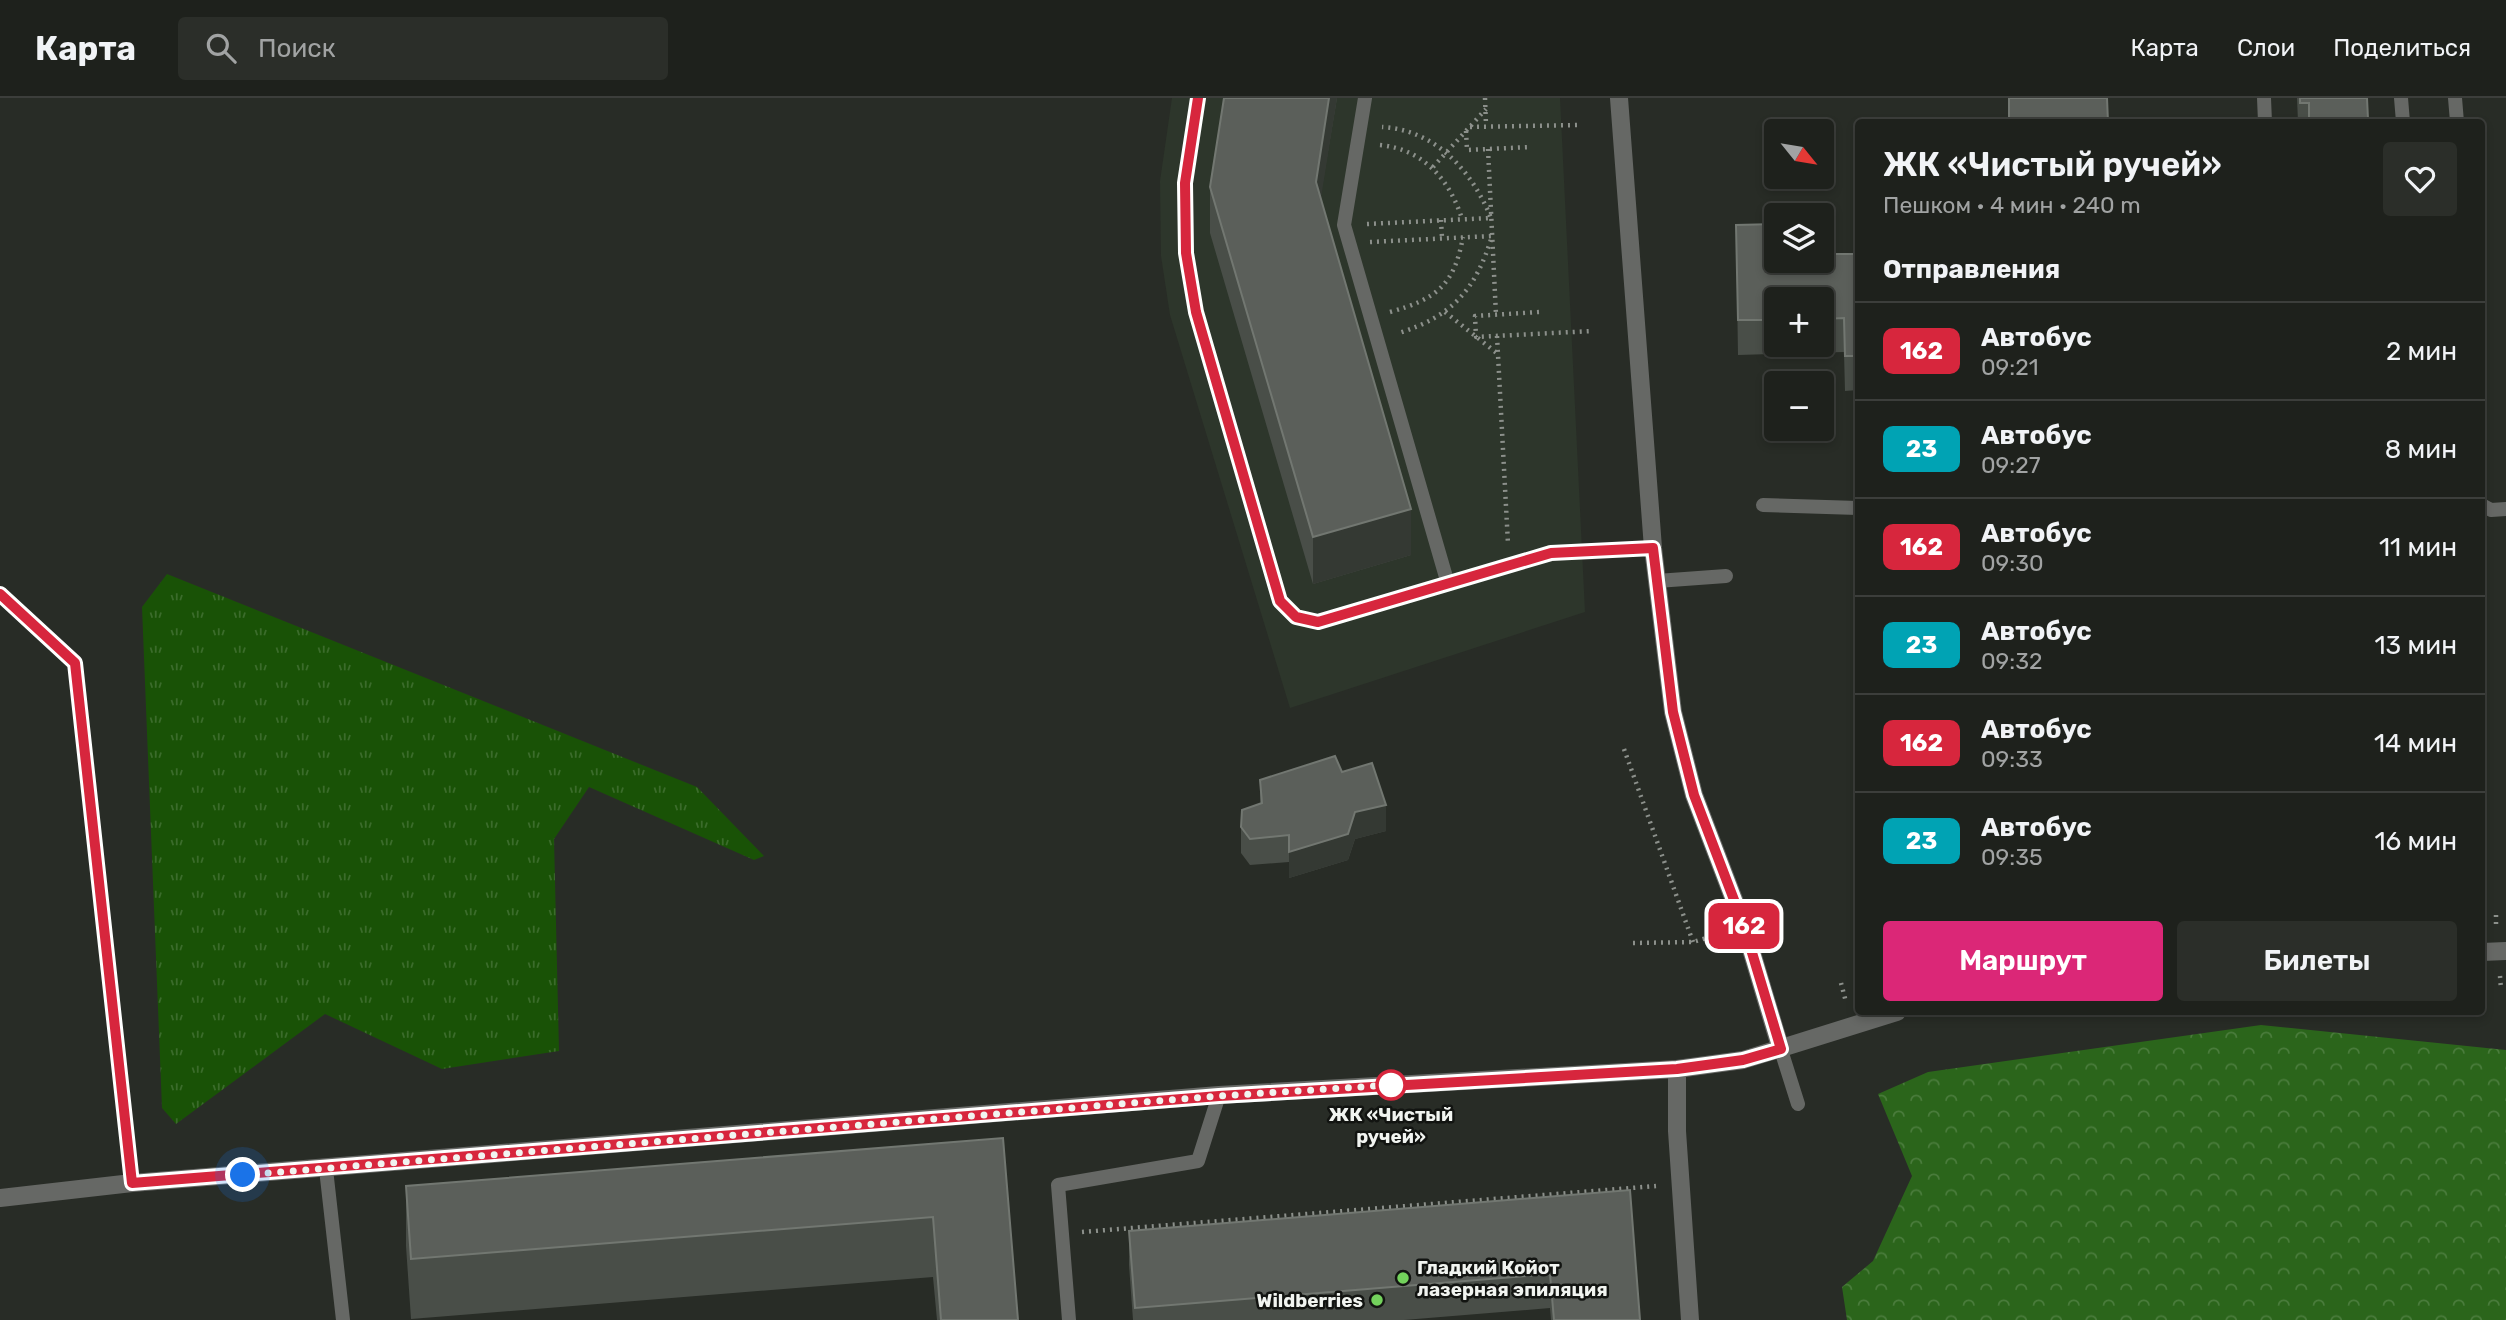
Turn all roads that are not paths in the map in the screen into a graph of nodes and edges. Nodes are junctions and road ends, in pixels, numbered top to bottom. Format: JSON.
{"nodes":[{"id":1,"x":1198,"y":98,"type":"edge"},
{"id":2,"x":1365,"y":98,"type":"edge"},
{"id":3,"x":1619,"y":98,"type":"edge"},
{"id":4,"x":2264,"y":98,"type":"edge"},
{"id":5,"x":2401,"y":98,"type":"edge"},
{"id":6,"x":2455,"y":98,"type":"edge"},
{"id":7,"x":2266,"y":119,"type":"edge"},
{"id":8,"x":2403,"y":119,"type":"edge"},
{"id":9,"x":2457,"y":119,"type":"edge"},
{"id":10,"x":1763,"y":505,"type":"dead end"},
{"id":11,"x":2485,"y":507,"type":"edge"},
{"id":12,"x":1855,"y":508,"type":"edge"},
{"id":13,"x":2506,"y":509,"type":"edge"},
{"id":14,"x":1653,"y":548,"type":"junction"},
{"id":15,"x":1726,"y":576,"type":"dead end"},
{"id":16,"x":1657,"y":581,"type":"junction"},
{"id":17,"x":1448,"y":584,"type":"junction"},
{"id":18,"x":0,"y":594,"type":"edge"},
{"id":19,"x":2506,"y":951,"type":"edge"},
{"id":20,"x":2485,"y":952,"type":"edge"},
{"id":21,"x":1886,"y":1015,"type":"edge"},
{"id":22,"x":1781,"y":1049,"type":"junction"},
{"id":23,"x":1677,"y":1069,"type":"junction"},
{"id":24,"x":1219,"y":1096,"type":"junction"},
{"id":25,"x":1798,"y":1104,"type":"dead end"},
{"id":26,"x":326,"y":1169,"type":"junction"},
{"id":27,"x":132,"y":1183,"type":"junction"},
{"id":28,"x":0,"y":1198,"type":"edge"},
{"id":29,"x":343,"y":1320,"type":"edge"},
{"id":30,"x":1069,"y":1320,"type":"edge"},
{"id":31,"x":1690,"y":1320,"type":"edge"}],
"edges":[{"from":1,"to":17,"type":"lane"},
{"from":2,"to":17,"type":"lane"},
{"from":3,"to":14,"type":"street"},
{"from":4,"to":7,"type":"lane"},
{"from":5,"to":8,"type":"lane"},
{"from":6,"to":9,"type":"lane"},
{"from":10,"to":12,"type":"lane"},
{"from":11,"to":13,"type":"lane"},
{"from":14,"to":16,"type":"street"},
{"from":14,"to":17,"type":"lane"},
{"from":15,"to":16,"type":"lane"},
{"from":16,"to":22,"type":"street"},
{"from":18,"to":27,"type":"lane"},
{"from":19,"to":20,"type":"street"},
{"from":21,"to":22,"type":"street"},
{"from":22,"to":23,"type":"street"},
{"from":22,"to":25,"type":"lane"},
{"from":23,"to":24,"type":"street"},
{"from":23,"to":31,"type":"street"},
{"from":24,"to":26,"type":"street"},
{"from":24,"to":30,"type":"lane"},
{"from":26,"to":27,"type":"street"},
{"from":26,"to":29,"type":"lane"},
{"from":27,"to":28,"type":"street"}]}
